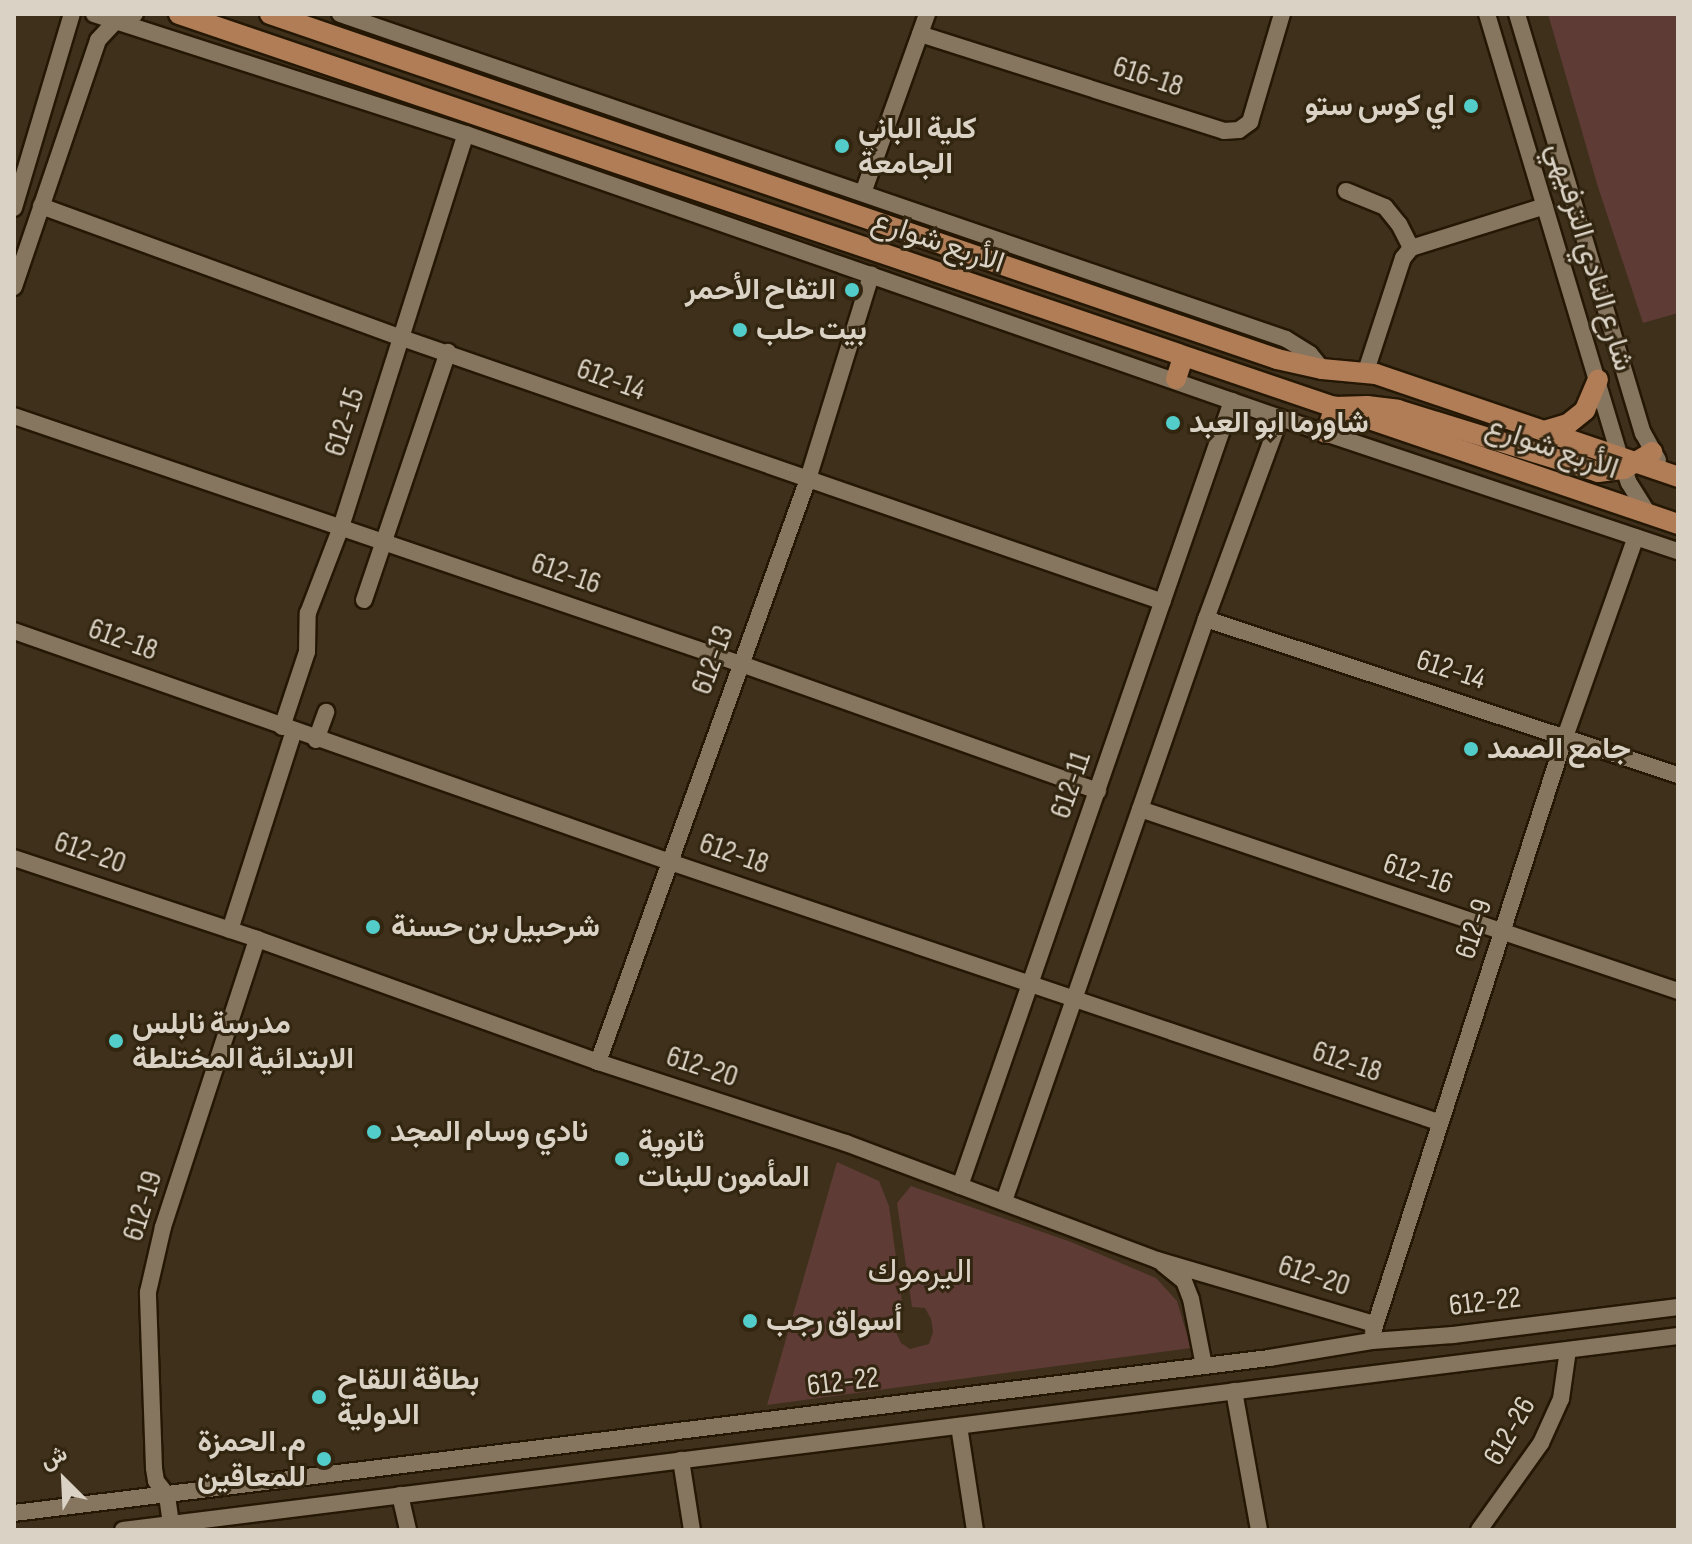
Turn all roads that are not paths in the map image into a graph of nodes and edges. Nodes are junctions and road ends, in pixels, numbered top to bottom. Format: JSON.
{"nodes":[{"id":1,"x":72,"y":14,"type":"edge"},
{"id":2,"x":94,"y":14,"type":"edge"},
{"id":3,"x":135,"y":14,"type":"edge"},
{"id":4,"x":179,"y":14,"type":"edge"},
{"id":5,"x":270,"y":14,"type":"edge"},
{"id":6,"x":340,"y":14,"type":"edge"},
{"id":7,"x":927,"y":14,"type":"edge"},
{"id":8,"x":1282,"y":14,"type":"edge"},
{"id":9,"x":1487,"y":14,"type":"edge"},
{"id":10,"x":1517,"y":14,"type":"edge"},
{"id":11,"x":116,"y":21,"type":"junction"},
{"id":12,"x":920,"y":34,"type":"junction"},
{"id":13,"x":466,"y":134,"type":"junction"},
{"id":14,"x":731,"y":171,"type":"junction"},
{"id":15,"x":1346,"y":191,"type":"dead end"},
{"id":16,"x":863,"y":193,"type":"junction"},
{"id":17,"x":721,"y":201,"type":"junction"},
{"id":18,"x":41,"y":206,"type":"junction"},
{"id":19,"x":1545,"y":206,"type":"junction"},
{"id":20,"x":14,"y":208,"type":"edge"},
{"id":21,"x":1411,"y":248,"type":"junction"},
{"id":22,"x":871,"y":275,"type":"junction"},
{"id":23,"x":14,"y":287,"type":"edge"},
{"id":24,"x":402,"y":338,"type":"junction"},
{"id":25,"x":448,"y":352,"type":"junction"},
{"id":26,"x":1183,"y":357,"type":"junction"},
{"id":27,"x":1322,"y":369,"type":"junction"},
{"id":28,"x":1366,"y":371,"type":"junction"},
{"id":29,"x":1176,"y":379,"type":"junction"},
{"id":30,"x":1598,"y":380,"type":"junction"},
{"id":31,"x":1232,"y":401,"type":"junction"},
{"id":32,"x":1335,"y":407,"type":"junction"},
{"id":33,"x":14,"y":416,"type":"edge"},
{"id":34,"x":1280,"y":418,"type":"junction"},
{"id":35,"x":1547,"y":430,"type":"junction"},
{"id":36,"x":1326,"y":433,"type":"junction"},
{"id":37,"x":1591,"y":446,"type":"junction"},
{"id":38,"x":1634,"y":460,"type":"junction"},
{"id":39,"x":1585,"y":469,"type":"junction"},
{"id":40,"x":1672,"y":474,"type":"edge"},
{"id":41,"x":808,"y":479,"type":"junction"},
{"id":42,"x":1647,"y":512,"type":"junction"},
{"id":43,"x":1678,"y":524,"type":"edge"},
{"id":44,"x":341,"y":527,"type":"junction"},
{"id":45,"x":1636,"y":537,"type":"junction"},
{"id":46,"x":383,"y":541,"type":"junction"},
{"id":47,"x":1678,"y":551,"type":"edge"},
{"id":48,"x":364,"y":600,"type":"dead end"},
{"id":49,"x":1163,"y":602,"type":"junction"},
{"id":50,"x":1206,"y":619,"type":"junction"},
{"id":51,"x":14,"y":631,"type":"edge"},
{"id":52,"x":741,"y":664,"type":"junction"},
{"id":53,"x":326,"y":712,"type":"dead end"},
{"id":54,"x":288,"y":729,"type":"junction"},
{"id":55,"x":1565,"y":737,"type":"junction"},
{"id":56,"x":316,"y":740,"type":"junction"},
{"id":57,"x":1678,"y":775,"type":"edge"},
{"id":58,"x":1098,"y":791,"type":"junction"},
{"id":59,"x":1140,"y":809,"type":"junction"},
{"id":60,"x":14,"y":858,"type":"edge"},
{"id":61,"x":670,"y":862,"type":"junction"},
{"id":62,"x":230,"y":930,"type":"junction"},
{"id":63,"x":1503,"y":933,"type":"junction"},
{"id":64,"x":257,"y":939,"type":"junction"},
{"id":65,"x":1031,"y":985,"type":"junction"},
{"id":66,"x":1678,"y":991,"type":"edge"},
{"id":67,"x":1074,"y":1000,"type":"junction"},
{"id":68,"x":598,"y":1062,"type":"junction"},
{"id":69,"x":1438,"y":1122,"type":"junction"},
{"id":70,"x":960,"y":1186,"type":"junction"},
{"id":71,"x":1004,"y":1201,"type":"junction"},
{"id":72,"x":1157,"y":1260,"type":"junction"},
{"id":73,"x":1678,"y":1307,"type":"edge"},
{"id":74,"x":1374,"y":1324,"type":"junction"},
{"id":75,"x":1453,"y":1335,"type":"junction"},
{"id":76,"x":1678,"y":1336,"type":"edge"},
{"id":77,"x":1372,"y":1341,"type":"junction"},
{"id":78,"x":1568,"y":1350,"type":"junction"},
{"id":79,"x":1457,"y":1364,"type":"junction"},
{"id":80,"x":1204,"y":1366,"type":"junction"},
{"id":81,"x":1234,"y":1391,"type":"junction"},
{"id":82,"x":811,"y":1414,"type":"junction"},
{"id":83,"x":959,"y":1426,"type":"junction"},
{"id":84,"x":814,"y":1444,"type":"junction"},
{"id":85,"x":681,"y":1460,"type":"junction"},
{"id":86,"x":167,"y":1495,"type":"junction"},
{"id":87,"x":400,"y":1495,"type":"junction"},
{"id":88,"x":14,"y":1513,"type":"edge"},
{"id":89,"x":171,"y":1524,"type":"junction"},
{"id":90,"x":214,"y":1524,"type":"edge"},
{"id":91,"x":123,"y":1530,"type":"edge"},
{"id":92,"x":408,"y":1530,"type":"edge"},
{"id":93,"x":692,"y":1530,"type":"edge"},
{"id":94,"x":975,"y":1530,"type":"edge"},
{"id":95,"x":1259,"y":1530,"type":"edge"},
{"id":96,"x":1479,"y":1530,"type":"edge"}],
"edges":[{"from":1,"to":20,"type":"street"},
{"from":2,"to":11,"type":"street"},
{"from":3,"to":11,"type":"street"},
{"from":4,"to":17,"type":"main road","name":"الأربع شوارع"},
{"from":5,"to":14,"type":"main road","name":"الأربع شوارع"},
{"from":6,"to":16,"type":"street"},
{"from":7,"to":12,"type":"street"},
{"from":8,"to":12,"type":"street","name":"616-18"},
{"from":9,"to":19,"type":"street","name":"شارع النادي الترفيهي"},
{"from":10,"to":38,"type":"street","name":"شارع النادي الترفيهي"},
{"from":11,"to":13,"type":"street"},
{"from":11,"to":18,"type":"street"},
{"from":12,"to":16,"type":"street"},
{"from":13,"to":22,"type":"street"},
{"from":13,"to":24,"type":"street","name":"612-15"},
{"from":14,"to":17,"type":"main road"},
{"from":14,"to":27,"type":"main road","name":"الأربع شوارع"},
{"from":15,"to":21,"type":"street"},
{"from":16,"to":27,"type":"street"},
{"from":17,"to":26,"type":"main road","name":"الأربع شوارع"},
{"from":18,"to":23,"type":"street"},
{"from":18,"to":24,"type":"street","name":"612-14"},
{"from":19,"to":21,"type":"street"},
{"from":19,"to":30,"type":"street","name":"شارع النادي الترفيهي"},
{"from":21,"to":28,"type":"street"},
{"from":22,"to":29,"type":"street"},
{"from":22,"to":41,"type":"street","name":"612-13"},
{"from":24,"to":25,"type":"street","name":"612-14"},
{"from":24,"to":44,"type":"street","name":"612-15"},
{"from":25,"to":41,"type":"street","name":"612-14"},
{"from":25,"to":46,"type":"street"},
{"from":26,"to":29,"type":"main road"},
{"from":26,"to":32,"type":"main road","name":"الأربع شوارع"},
{"from":27,"to":28,"type":"main road","name":"الأربع شوارع"},
{"from":28,"to":35,"type":"main road","name":"الأربع شوارع"},
{"from":29,"to":31,"type":"street"},
{"from":30,"to":35,"type":"main road"},
{"from":30,"to":38,"type":"street","name":"شارع النادي الترفيهي"},
{"from":31,"to":34,"type":"street"},
{"from":31,"to":49,"type":"street","name":"612-11"},
{"from":32,"to":36,"type":"main road"},
{"from":32,"to":39,"type":"main road"},
{"from":32,"to":42,"type":"main road","name":"الأربع شوارع"},
{"from":33,"to":44,"type":"street","name":"612-16"},
{"from":34,"to":36,"type":"street"},
{"from":34,"to":50,"type":"street"},
{"from":35,"to":37,"type":"main road","name":"الأربع شوارع"},
{"from":36,"to":45,"type":"street"},
{"from":37,"to":38,"type":"main road","name":"الأربع شوارع"},
{"from":37,"to":39,"type":"main road"},
{"from":38,"to":39,"type":"main road"},
{"from":38,"to":40,"type":"main road","name":"الأربع شوارع"},
{"from":38,"to":42,"type":"street","name":"شارع النادي الترفيهي"},
{"from":41,"to":49,"type":"street","name":"612-14"},
{"from":41,"to":52,"type":"street","name":"612-13"},
{"from":42,"to":43,"type":"main road","name":"الأربع شوارع"},
{"from":44,"to":46,"type":"street","name":"612-16"},
{"from":44,"to":54,"type":"street","name":"612-15"},
{"from":45,"to":47,"type":"street"},
{"from":45,"to":55,"type":"street","name":"612-9"},
{"from":46,"to":48,"type":"street"},
{"from":46,"to":52,"type":"street","name":"612-16"},
{"from":49,"to":58,"type":"street","name":"612-11"},
{"from":50,"to":55,"type":"street","name":"612-14"},
{"from":50,"to":59,"type":"street"},
{"from":51,"to":54,"type":"street","name":"612-18"},
{"from":52,"to":58,"type":"street","name":"612-16"},
{"from":52,"to":61,"type":"street","name":"612-13"},
{"from":53,"to":56,"type":"street"},
{"from":54,"to":56,"type":"street","name":"612-18"},
{"from":54,"to":62,"type":"street","name":"612-15"},
{"from":55,"to":57,"type":"street","name":"612-14"},
{"from":55,"to":63,"type":"street","name":"612-9"},
{"from":56,"to":61,"type":"street","name":"612-18"},
{"from":58,"to":65,"type":"street","name":"612-11"},
{"from":59,"to":63,"type":"street","name":"612-16"},
{"from":59,"to":67,"type":"street"},
{"from":60,"to":62,"type":"street","name":"612-20"},
{"from":61,"to":65,"type":"street","name":"612-18"},
{"from":61,"to":68,"type":"street","name":"612-13"},
{"from":62,"to":64,"type":"street","name":"612-20"},
{"from":63,"to":66,"type":"street","name":"612-16"},
{"from":63,"to":69,"type":"street","name":"612-9"},
{"from":64,"to":68,"type":"street","name":"612-20"},
{"from":64,"to":86,"type":"street","name":"612-19"},
{"from":65,"to":67,"type":"street","name":"612-18"},
{"from":65,"to":70,"type":"street","name":"612-11"},
{"from":67,"to":69,"type":"street","name":"612-18"},
{"from":67,"to":71,"type":"street"},
{"from":68,"to":70,"type":"street","name":"612-20"},
{"from":69,"to":74,"type":"street","name":"612-9"},
{"from":70,"to":71,"type":"street","name":"612-20"},
{"from":71,"to":72,"type":"street","name":"612-20"},
{"from":72,"to":74,"type":"street","name":"612-20"},
{"from":72,"to":80,"type":"street"},
{"from":73,"to":75,"type":"street","name":"612-22"},
{"from":74,"to":77,"type":"street","name":"612-9"},
{"from":75,"to":77,"type":"street","name":"612-22"},
{"from":75,"to":79,"type":"street"},
{"from":76,"to":78,"type":"street","name":"612-22"},
{"from":77,"to":80,"type":"street","name":"612-22"},
{"from":78,"to":79,"type":"street","name":"612-22"},
{"from":78,"to":96,"type":"street","name":"612-26"},
{"from":79,"to":81,"type":"street","name":"612-22"},
{"from":80,"to":82,"type":"street","name":"612-22"},
{"from":81,"to":83,"type":"street","name":"612-22"},
{"from":81,"to":95,"type":"street"},
{"from":82,"to":84,"type":"street"},
{"from":82,"to":86,"type":"street","name":"612-22"},
{"from":83,"to":84,"type":"street","name":"612-22"},
{"from":83,"to":94,"type":"street"},
{"from":84,"to":85,"type":"street","name":"612-22"},
{"from":85,"to":87,"type":"street","name":"612-22"},
{"from":85,"to":93,"type":"street"},
{"from":86,"to":88,"type":"street","name":"612-22"},
{"from":86,"to":89,"type":"street","name":"612-19"},
{"from":87,"to":90,"type":"street","name":"612-22"},
{"from":87,"to":92,"type":"street"},
{"from":89,"to":90,"type":"street","name":"612-22"},
{"from":89,"to":91,"type":"street","name":"612-22"}]}
